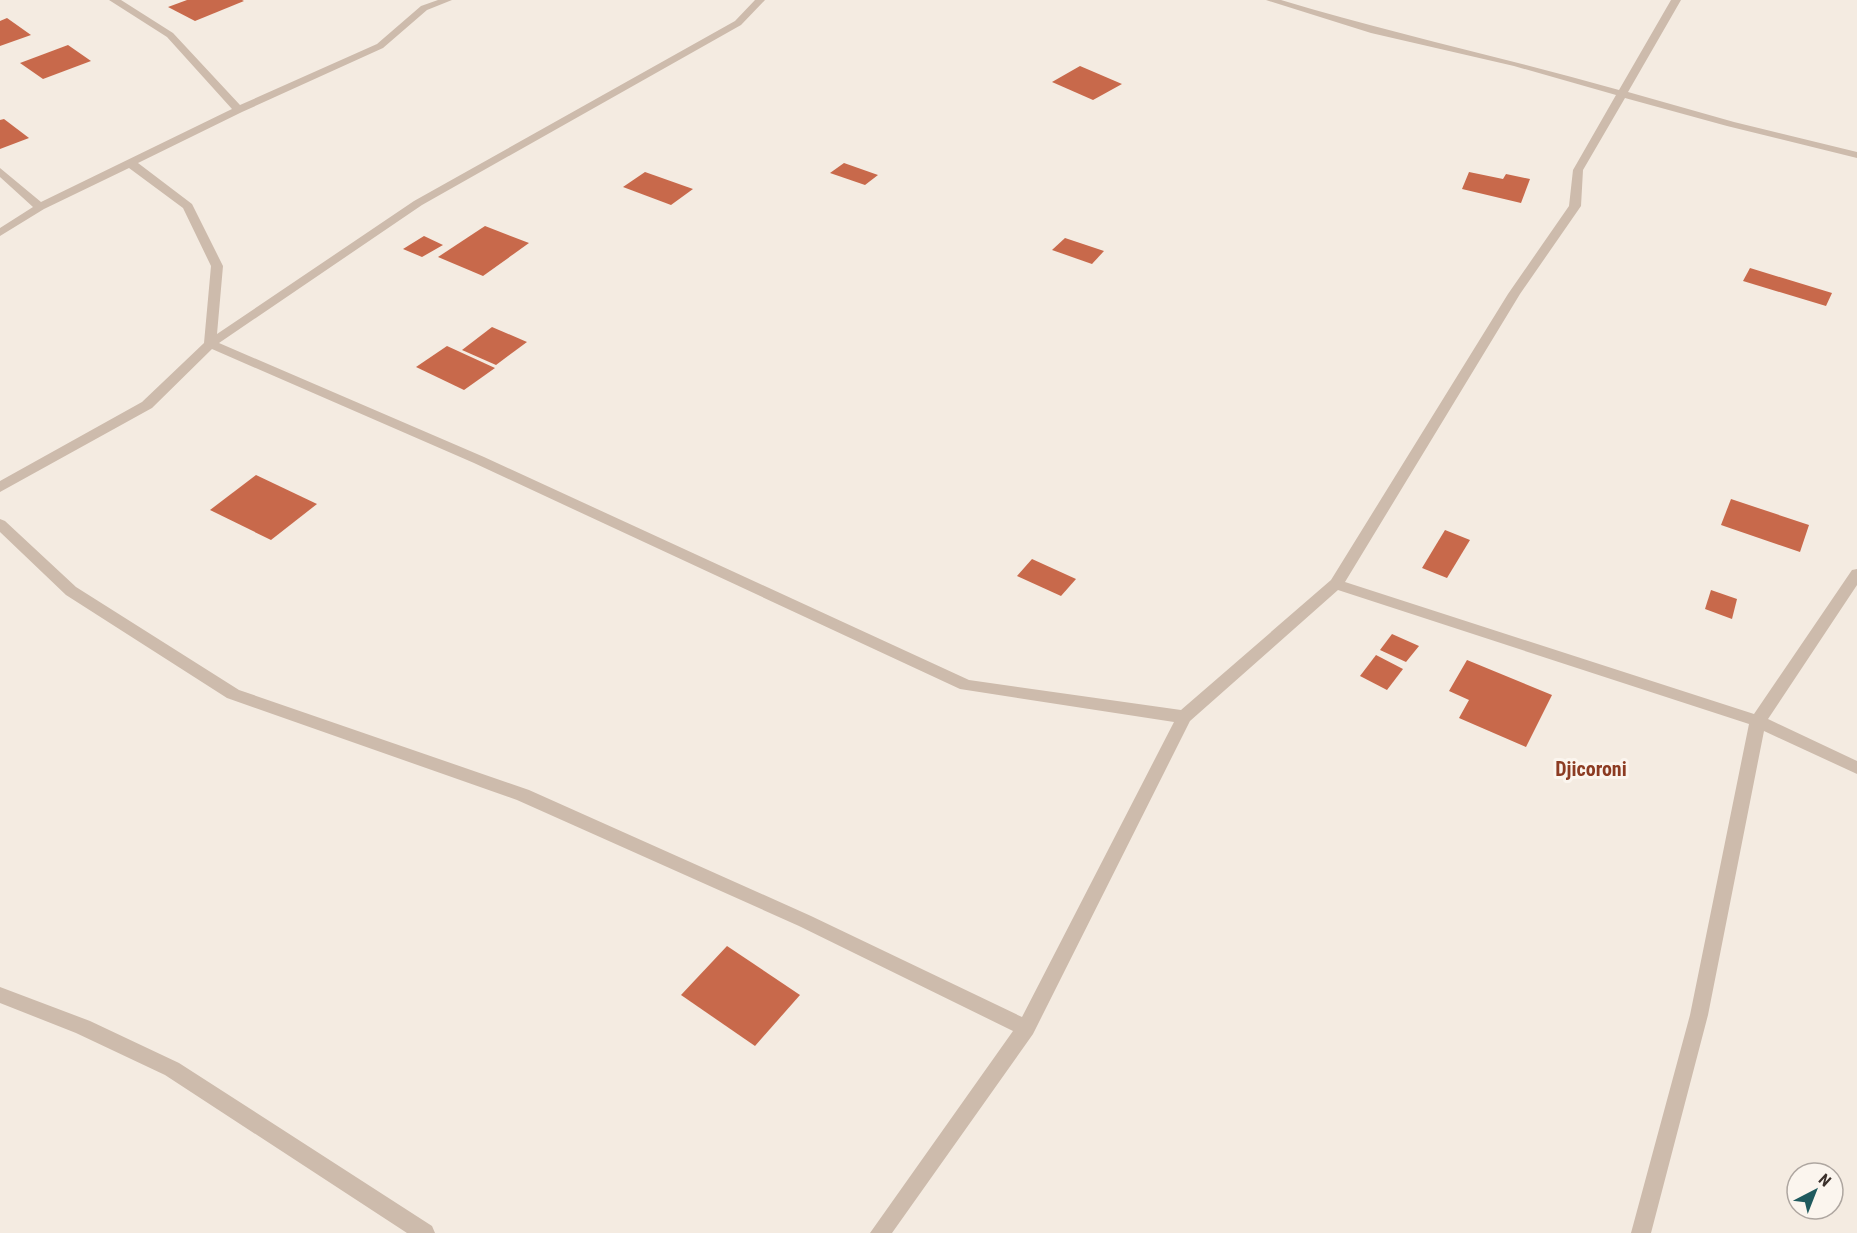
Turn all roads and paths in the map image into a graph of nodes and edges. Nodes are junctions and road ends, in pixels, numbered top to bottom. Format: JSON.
{"nodes":[{"id":1,"x":114,"y":0,"type":"edge"},
{"id":2,"x":447,"y":0,"type":"edge"},
{"id":3,"x":760,"y":0,"type":"edge"},
{"id":4,"x":1271,"y":0,"type":"edge"},
{"id":5,"x":1676,"y":0,"type":"edge"},
{"id":6,"x":1621,"y":93,"type":"junction"},
{"id":7,"x":238,"y":110,"type":"junction"},
{"id":8,"x":1857,"y":154,"type":"edge"},
{"id":9,"x":130,"y":163,"type":"junction"},
{"id":10,"x":0,"y":171,"type":"edge"},
{"id":11,"x":40,"y":207,"type":"junction"},
{"id":12,"x":0,"y":233,"type":"edge"},
{"id":13,"x":210,"y":344,"type":"junction"},
{"id":14,"x":0,"y":487,"type":"edge"},
{"id":15,"x":0,"y":524,"type":"edge"},
{"id":16,"x":1857,"y":574,"type":"edge"},
{"id":17,"x":1336,"y":584,"type":"junction"},
{"id":18,"x":1184,"y":717,"type":"junction"},
{"id":19,"x":1758,"y":721,"type":"junction"},
{"id":20,"x":1857,"y":768,"type":"edge"},
{"id":21,"x":0,"y":995,"type":"edge"},
{"id":22,"x":1026,"y":1028,"type":"junction"},
{"id":23,"x":425,"y":1233,"type":"edge"},
{"id":24,"x":880,"y":1233,"type":"edge"},
{"id":25,"x":1641,"y":1233,"type":"edge"}],
"edges":[{"from":1,"to":7,"type":"street"},
{"from":2,"to":7,"type":"street"},
{"from":3,"to":13,"type":"street"},
{"from":4,"to":6,"type":"street"},
{"from":5,"to":6,"type":"street"},
{"from":6,"to":8,"type":"street"},
{"from":6,"to":17,"type":"street"},
{"from":7,"to":9,"type":"street"},
{"from":9,"to":11,"type":"street"},
{"from":9,"to":13,"type":"street"},
{"from":10,"to":11,"type":"street"},
{"from":11,"to":12,"type":"street"},
{"from":13,"to":14,"type":"street"},
{"from":13,"to":18,"type":"street"},
{"from":15,"to":22,"type":"street"},
{"from":16,"to":19,"type":"street"},
{"from":17,"to":18,"type":"street"},
{"from":17,"to":19,"type":"street"},
{"from":18,"to":22,"type":"street"},
{"from":19,"to":20,"type":"street"},
{"from":19,"to":25,"type":"street"},
{"from":21,"to":23,"type":"street"},
{"from":22,"to":24,"type":"street"}]}
